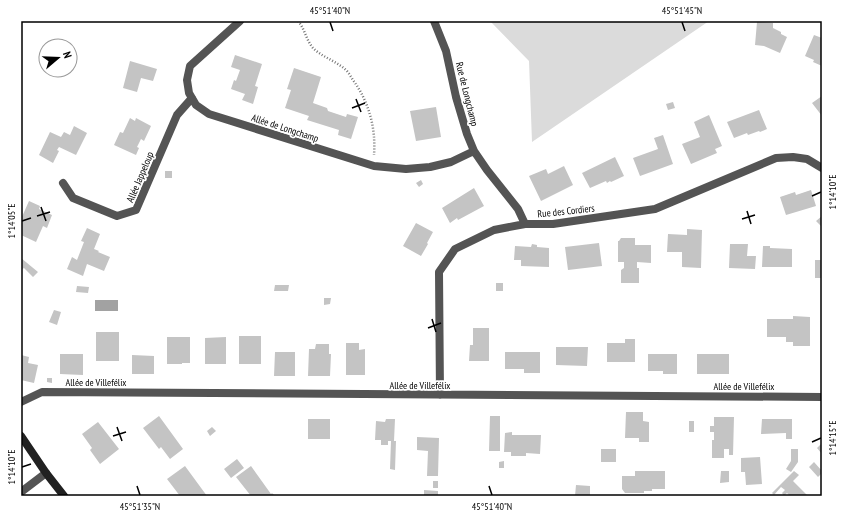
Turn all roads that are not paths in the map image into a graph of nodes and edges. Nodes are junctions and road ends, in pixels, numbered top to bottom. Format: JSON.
{"nodes":[{"id":1,"x":240,"y":21,"type":"edge"},
{"id":2,"x":434,"y":21,"type":"edge"},
{"id":3,"x":192,"y":98,"type":"junction"},
{"id":4,"x":474,"y":151,"type":"junction"},
{"id":5,"x":822,"y":168,"type":"edge"},
{"id":6,"x":63,"y":183,"type":"dead end"},
{"id":7,"x":525,"y":224,"type":"junction"},
{"id":8,"x":440,"y":395,"type":"junction"},
{"id":9,"x":822,"y":397,"type":"edge"},
{"id":10,"x":21,"y":402,"type":"edge"},
{"id":11,"x":21,"y":436,"type":"edge"},
{"id":12,"x":46,"y":473,"type":"junction"},
{"id":13,"x":21,"y":492,"type":"edge"},
{"id":14,"x":64,"y":496,"type":"edge"}],
"edges":[{"from":1,"to":3,"type":"street"},
{"from":2,"to":4,"type":"street","name":"Rue de Longchamp"},
{"from":3,"to":4,"type":"street","name":"Allée de Longchamp"},
{"from":3,"to":6,"type":"street","name":"Allée Jappeloup"},
{"from":4,"to":7,"type":"street","name":"Rue de Longchamp"},
{"from":5,"to":7,"type":"street","name":"Rue des Cordiers"},
{"from":7,"to":8,"type":"street","name":"Rue des Cordiers"},
{"from":8,"to":9,"type":"street","name":"Allée de Villefélix"},
{"from":8,"to":10,"type":"street","name":"Allée de Villefélix"},
{"from":11,"to":12,"type":"main road"},
{"from":12,"to":13,"type":"street"},
{"from":12,"to":14,"type":"main road"}]}
